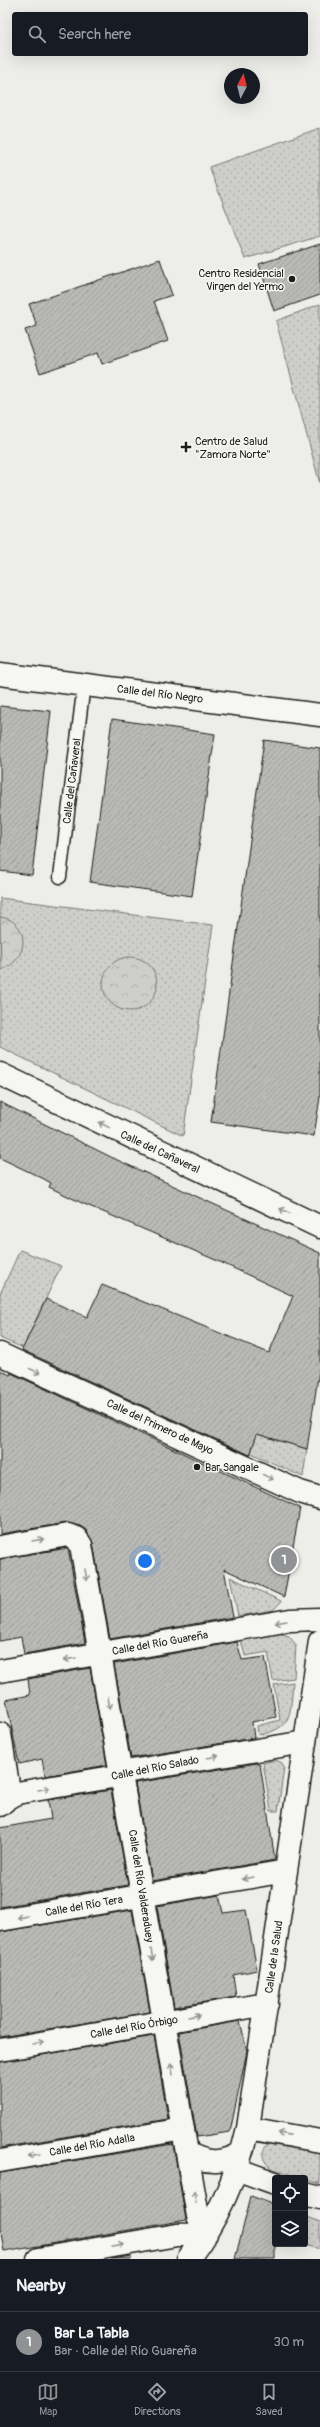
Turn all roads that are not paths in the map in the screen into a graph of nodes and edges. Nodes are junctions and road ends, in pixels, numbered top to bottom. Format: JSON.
{"nodes":[{"id":1,"x":0,"y":674,"type":"edge"},
{"id":2,"x":84,"y":684,"type":"junction"},
{"id":3,"x":320,"y":715,"type":"edge"},
{"id":4,"x":60,"y":877,"type":"dead end"},
{"id":5,"x":0,"y":1074,"type":"edge"},
{"id":6,"x":320,"y":1227,"type":"edge"},
{"id":7,"x":0,"y":1354,"type":"edge"},
{"id":8,"x":320,"y":1498,"type":"edge"},
{"id":9,"x":0,"y":1547,"type":"edge"},
{"id":10,"x":320,"y":1619,"type":"edge"},
{"id":11,"x":320,"y":1641,"type":"edge"},
{"id":12,"x":100,"y":1654,"type":"junction"},
{"id":13,"x":0,"y":1672,"type":"edge"},
{"id":14,"x":0,"y":1734,"type":"edge"},
{"id":15,"x":305,"y":1742,"type":"junction"},
{"id":16,"x":122,"y":1774,"type":"junction"},
{"id":17,"x":3,"y":1802,"type":"edge"},
{"id":18,"x":286,"y":1872,"type":"junction"},
{"id":19,"x":143,"y":1896,"type":"junction"},
{"id":20,"x":0,"y":1920,"type":"edge"},
{"id":21,"x":267,"y":2004,"type":"junction"},
{"id":22,"x":164,"y":2022,"type":"junction"},
{"id":23,"x":0,"y":2050,"type":"edge"},
{"id":24,"x":248,"y":2128,"type":"junction"},
{"id":25,"x":183,"y":2129,"type":"junction"},
{"id":26,"x":320,"y":2141,"type":"edge"},
{"id":27,"x":187,"y":2152,"type":"junction"},
{"id":28,"x":0,"y":2161,"type":"edge"},
{"id":29,"x":239,"y":2161,"type":"junction"},
{"id":30,"x":272,"y":2181,"type":"edge"},
{"id":31,"x":308,"y":2195,"type":"edge"},
{"id":32,"x":320,"y":2198,"type":"edge"},
{"id":33,"x":206,"y":2234,"type":"junction"},
{"id":34,"x":38,"y":2259,"type":"edge"},
{"id":35,"x":188,"y":2259,"type":"edge"}],
"edges":[{"from":1,"to":2,"type":"street","name":"Calle del Río Negro"},
{"from":2,"to":3,"type":"street","name":"Calle del Río Negro"},
{"from":2,"to":4,"type":"lane","name":"Calle del Cañaveral"},
{"from":6,"to":5,"type":"street","name":"Calle del Cañaveral","one_way":true},
{"from":7,"to":8,"type":"street","name":"Calle del Primero de Mayo","one_way":true},
{"from":9,"to":12,"type":"street","name":"Calle del Río Valderaduey","one_way":true},
{"from":10,"to":12,"type":"street","name":"Calle del Río Guareña","one_way":true},
{"from":11,"to":15,"type":"street","name":"Calle de la Salud"},
{"from":12,"to":13,"type":"street","name":"Calle del Río Guareña","one_way":true},
{"from":12,"to":16,"type":"street","name":"Calle del Río Valderaduey","one_way":true},
{"from":14,"to":17,"type":"street"},
{"from":16,"to":15,"type":"street","name":"Calle del Río Salado","one_way":true},
{"from":15,"to":18,"type":"street","name":"Calle de la Salud"},
{"from":17,"to":16,"type":"street","name":"Calle del Río Salado","one_way":true},
{"from":16,"to":19,"type":"street","name":"Calle del Río Valderaduey"},
{"from":18,"to":19,"type":"street","name":"Calle del Río Tera","one_way":true},
{"from":18,"to":21,"type":"street","name":"Calle de la Salud"},
{"from":19,"to":20,"type":"street","name":"Calle del Río Tera","one_way":true},
{"from":19,"to":22,"type":"street","name":"Calle del Río Valderaduey","one_way":true},
{"from":22,"to":21,"type":"street","name":"Calle del Río Órbigo","one_way":true},
{"from":21,"to":24,"type":"street","name":"Calle de la Salud"},
{"from":23,"to":22,"type":"street","name":"Calle del Río Órbigo","one_way":true},
{"from":25,"to":22,"type":"street","name":"Calle del Río Valderaduey","one_way":true},
{"from":26,"to":24,"type":"street","one_way":true},
{"from":24,"to":29,"type":"street","name":"Calle de la Salud"},
{"from":25,"to":27,"type":"street","name":"Calle del Río Valderaduey"},
{"from":25,"to":28,"type":"street","name":"Calle del Río Adalla","one_way":true},
{"from":27,"to":29,"type":"street"},
{"from":33,"to":27,"type":"street","name":"Calle del Río Valderaduey","one_way":true},
{"from":29,"to":30,"type":"street"},
{"from":29,"to":33,"type":"street","name":"Calle de la Salud"},
{"from":31,"to":32,"type":"street"},
{"from":34,"to":33,"type":"street","one_way":true},
{"from":33,"to":35,"type":"street","name":"Calle de la Salud"}]}
